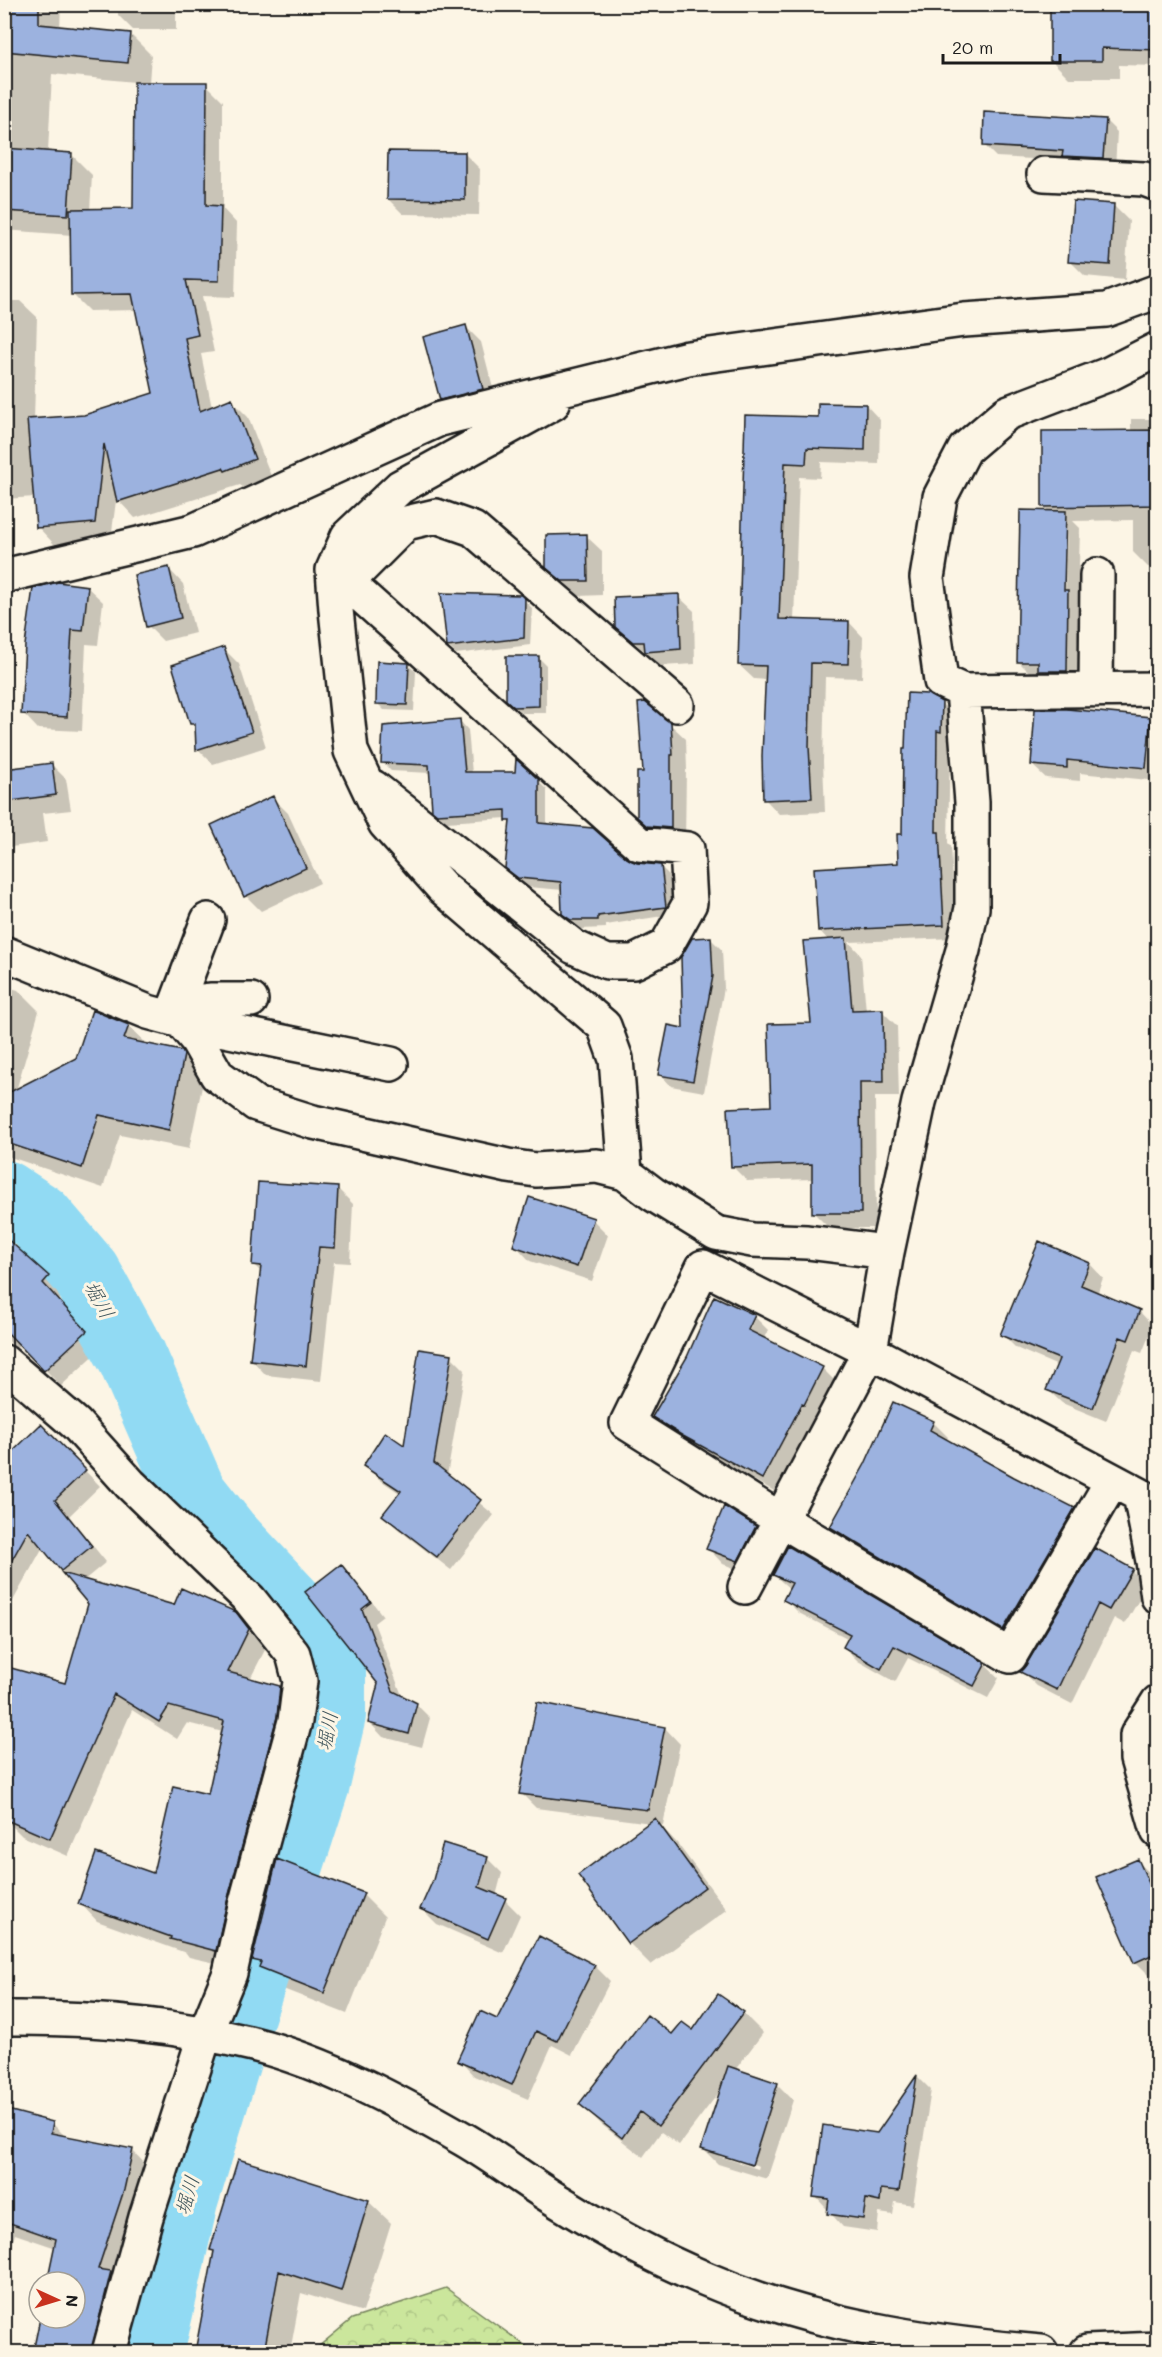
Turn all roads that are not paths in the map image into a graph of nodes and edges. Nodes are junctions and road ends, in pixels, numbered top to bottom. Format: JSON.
{"nodes":[{"id":1,"x":1044,"y":174,"type":"dead end"},
{"id":2,"x":1158,"y":184,"type":"edge"},
{"id":3,"x":1158,"y":291,"type":"edge"},
{"id":4,"x":1158,"y":349,"type":"edge"},
{"id":5,"x":594,"y":381,"type":"junction"},
{"id":6,"x":1097,"y":575,"type":"dead end"},
{"id":7,"x":4,"y":576,"type":"edge"},
{"id":8,"x":340,"y":576,"type":"junction"},
{"id":9,"x":1158,"y":688,"type":"edge"},
{"id":10,"x":1096,"y":690,"type":"junction"},
{"id":11,"x":963,"y":691,"type":"junction"},
{"id":12,"x":677,"y":705,"type":"dead end"},
{"id":13,"x":365,"y":780,"type":"junction"},
{"id":14,"x":208,"y":920,"type":"dead end"},
{"id":15,"x":4,"y":953,"type":"edge"},
{"id":16,"x":251,"y":1000,"type":"dead end"},
{"id":17,"x":176,"y":1014,"type":"junction"},
{"id":18,"x":391,"y":1064,"type":"dead end"},
{"id":19,"x":625,"y":1173,"type":"junction"},
{"id":20,"x":887,"y":1252,"type":"junction"},
{"id":21,"x":870,"y":1351,"type":"junction"},
{"id":22,"x":4,"y":1362,"type":"edge"},
{"id":23,"x":1112,"y":1481,"type":"junction"},
{"id":24,"x":781,"y":1520,"type":"junction"},
{"id":25,"x":745,"y":1587,"type":"dead end"},
{"id":26,"x":1158,"y":1597,"type":"edge"},
{"id":27,"x":1158,"y":1702,"type":"edge"},
{"id":28,"x":1149,"y":1731,"type":"edge"},
{"id":29,"x":1158,"y":1831,"type":"edge"},
{"id":30,"x":4,"y":2018,"type":"edge"},
{"id":31,"x":212,"y":2036,"type":"junction"},
{"id":32,"x":1148,"y":2350,"type":"edge"},
{"id":33,"x":109,"y":2352,"type":"edge"},
{"id":34,"x":1041,"y":2352,"type":"edge"},
{"id":35,"x":1087,"y":2352,"type":"edge"}],
"edges":[{"from":1,"to":2,"type":"street"},
{"from":3,"to":5,"type":"street"},
{"from":4,"to":11,"type":"street"},
{"from":5,"to":7,"type":"street"},
{"from":5,"to":8,"type":"street"},
{"from":6,"to":10,"type":"street"},
{"from":8,"to":12,"type":"street"},
{"from":8,"to":13,"type":"street"},
{"from":8,"to":13,"type":"street"},
{"from":9,"to":10,"type":"street"},
{"from":10,"to":11,"type":"street"},
{"from":11,"to":20,"type":"street"},
{"from":13,"to":19,"type":"street"},
{"from":14,"to":17,"type":"street"},
{"from":15,"to":17,"type":"street"},
{"from":16,"to":17,"type":"street"},
{"from":17,"to":18,"type":"street"},
{"from":17,"to":19,"type":"street"},
{"from":19,"to":20,"type":"street"},
{"from":20,"to":21,"type":"street"},
{"from":21,"to":23,"type":"street"},
{"from":21,"to":24,"type":"street"},
{"from":21,"to":24,"type":"street"},
{"from":22,"to":31,"type":"street"},
{"from":23,"to":24,"type":"street"},
{"from":23,"to":26,"type":"street"},
{"from":24,"to":25,"type":"street"},
{"from":27,"to":28,"type":"street"},
{"from":28,"to":29,"type":"street"},
{"from":30,"to":31,"type":"street"},
{"from":31,"to":33,"type":"street"},
{"from":31,"to":34,"type":"street"},
{"from":32,"to":35,"type":"street"}]}
